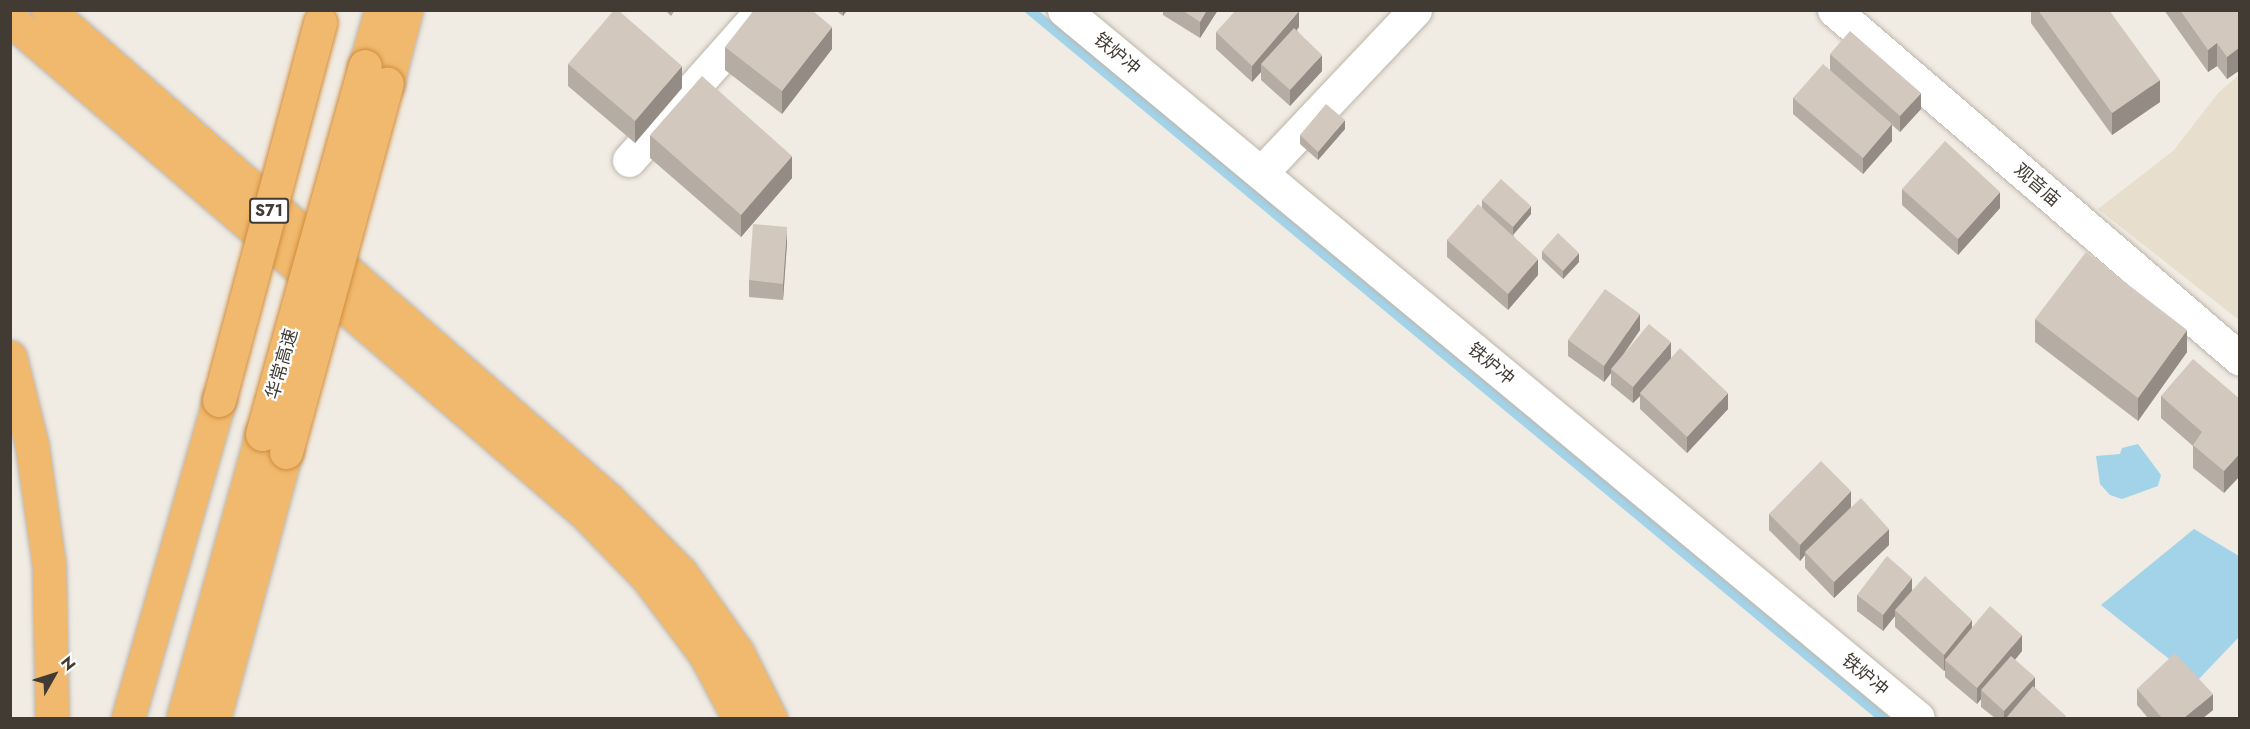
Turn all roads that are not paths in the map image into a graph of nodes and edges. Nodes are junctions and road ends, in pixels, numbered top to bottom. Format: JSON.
{"nodes":[{"id":1,"x":48,"y":10,"type":"edge"},
{"id":2,"x":381,"y":10,"type":"edge"},
{"id":3,"x":406,"y":10,"type":"edge"},
{"id":4,"x":762,"y":10,"type":"edge"},
{"id":5,"x":1064,"y":10,"type":"edge"},
{"id":6,"x":1414,"y":10,"type":"edge"},
{"id":7,"x":1834,"y":10,"type":"edge"},
{"id":8,"x":321,"y":16,"type":"edge"},
{"id":9,"x":10,"y":19,"type":"edge"},
{"id":10,"x":376,"y":75,"type":"junction"},
{"id":11,"x":629,"y":160,"type":"dead end"},
{"id":12,"x":1261,"y":173,"type":"junction"},
{"id":13,"x":10,"y":357,"type":"edge"},
{"id":14,"x":2240,"y":359,"type":"edge"},
{"id":15,"x":274,"y":443,"type":"junction"},
{"id":16,"x":52,"y":718,"type":"edge"},
{"id":17,"x":128,"y":718,"type":"edge"},
{"id":18,"x":183,"y":718,"type":"edge"},
{"id":19,"x":214,"y":718,"type":"edge"},
{"id":20,"x":740,"y":718,"type":"edge"},
{"id":21,"x":770,"y":718,"type":"edge"},
{"id":22,"x":1918,"y":718,"type":"edge"}],
"edges":[{"from":1,"to":21,"type":"highway"},
{"from":2,"to":10,"type":"highway"},
{"from":3,"to":10,"type":"highway"},
{"from":4,"to":11,"type":"street"},
{"from":5,"to":12,"type":"street","name":"铁炉冲"},
{"from":6,"to":12,"type":"street"},
{"from":7,"to":14,"type":"street","name":"观音庙"},
{"from":8,"to":17,"type":"highway","number":"S71","bridge":true},
{"from":9,"to":20,"type":"highway"},
{"from":10,"to":15,"type":"highway","bridge":true},
{"from":12,"to":22,"type":"street","name":"铁炉冲"},
{"from":13,"to":16,"type":"highway"},
{"from":15,"to":18,"type":"highway"},
{"from":15,"to":19,"type":"highway"}]}
